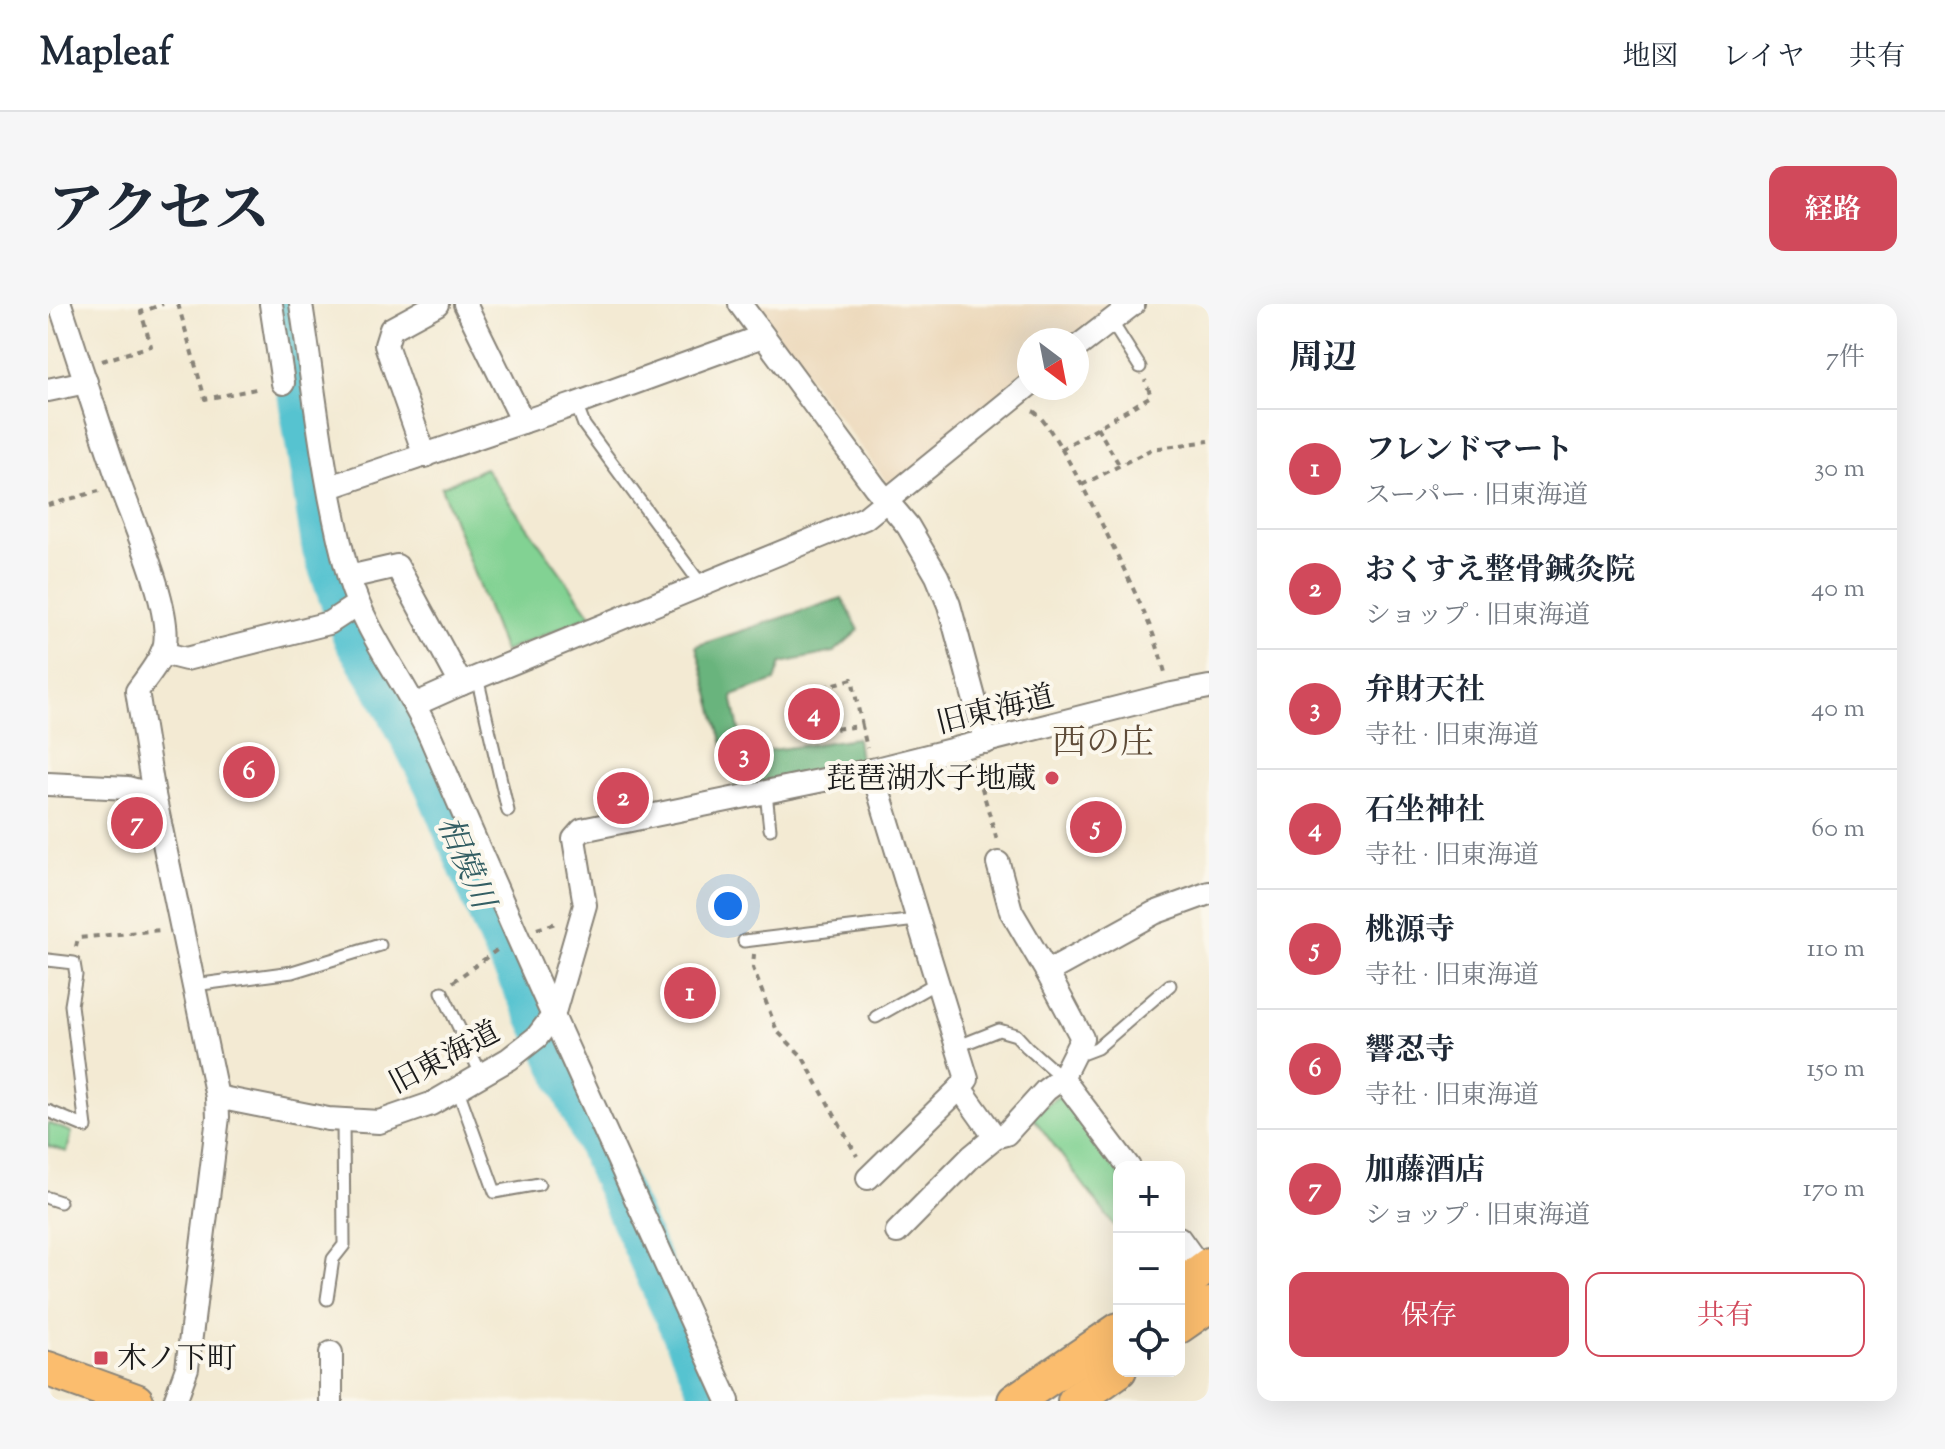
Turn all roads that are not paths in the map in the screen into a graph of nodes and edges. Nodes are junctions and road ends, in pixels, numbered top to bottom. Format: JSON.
{"nodes":[{"id":1,"x":60,"y":304,"type":"edge"},
{"id":2,"x":271,"y":304,"type":"edge"},
{"id":3,"x":301,"y":304,"type":"edge"},
{"id":4,"x":437,"y":304,"type":"edge"},
{"id":5,"x":465,"y":304,"type":"edge"},
{"id":6,"x":740,"y":304,"type":"edge"},
{"id":7,"x":1133,"y":304,"type":"edge"},
{"id":8,"x":1111,"y":321,"type":"junction"},
{"id":9,"x":763,"y":336,"type":"junction"},
{"id":10,"x":1089,"y":338,"type":"edge"},
{"id":11,"x":1140,"y":367,"type":"road end"},
{"id":12,"x":84,"y":374,"type":"junction"},
{"id":13,"x":283,"y":383,"type":"road end"},
{"id":14,"x":48,"y":390,"type":"edge"},
{"id":15,"x":1017,"y":395,"type":"edge"},
{"id":16,"x":576,"y":404,"type":"junction"},
{"id":17,"x":523,"y":422,"type":"junction"},
{"id":18,"x":425,"y":456,"type":"junction"},
{"id":19,"x":330,"y":487,"type":"junction"},
{"id":20,"x":887,"y":502,"type":"junction"},
{"id":21,"x":349,"y":577,"type":"junction"},
{"id":22,"x":703,"y":587,"type":"junction"},
{"id":23,"x":348,"y":610,"type":"junction"},
{"id":24,"x":162,"y":653,"type":"junction"},
{"id":25,"x":469,"y":680,"type":"junction"},
{"id":26,"x":1209,"y":687,"type":"edge"},
{"id":27,"x":414,"y":705,"type":"junction"},
{"id":28,"x":978,"y":744,"type":"junction"},
{"id":29,"x":872,"y":770,"type":"junction"},
{"id":30,"x":48,"y":784,"type":"edge"},
{"id":31,"x":766,"y":793,"type":"junction"},
{"id":32,"x":154,"y":795,"type":"junction"},
{"id":33,"x":508,"y":811,"type":"dead end"},
{"id":34,"x":770,"y":829,"type":"dead end"},
{"id":35,"x":998,"y":863,"type":"road end"},
{"id":36,"x":1209,"y":893,"type":"edge"},
{"id":37,"x":916,"y":920,"type":"junction"},
{"id":38,"x":750,"y":940,"type":"road end"},
{"id":39,"x":380,"y":945,"type":"dead end"},
{"id":40,"x":48,"y":960,"type":"edge"},
{"id":41,"x":1047,"y":972,"type":"junction"},
{"id":42,"x":936,"y":983,"type":"junction"},
{"id":43,"x":194,"y":985,"type":"junction"},
{"id":44,"x":1170,"y":985,"type":"dead end"},
{"id":45,"x":442,"y":992,"type":"road end"},
{"id":46,"x":876,"y":1017,"type":"dead end"},
{"id":47,"x":546,"y":1025,"type":"junction"},
{"id":48,"x":956,"y":1047,"type":"junction"},
{"id":49,"x":1067,"y":1068,"type":"junction"},
{"id":50,"x":482,"y":1077,"type":"junction"},
{"id":51,"x":960,"y":1088,"type":"junction"},
{"id":52,"x":458,"y":1090,"type":"junction"},
{"id":53,"x":217,"y":1097,"type":"junction"},
{"id":54,"x":48,"y":1111,"type":"edge"},
{"id":55,"x":343,"y":1119,"type":"junction"},
{"id":56,"x":995,"y":1137,"type":"junction"},
{"id":57,"x":1125,"y":1161,"type":"edge"},
{"id":58,"x":868,"y":1178,"type":"road end"},
{"id":59,"x":539,"y":1184,"type":"dead end"},
{"id":60,"x":48,"y":1198,"type":"edge"},
{"id":61,"x":60,"y":1202,"type":"dead end"},
{"id":62,"x":897,"y":1232,"type":"dead end"},
{"id":63,"x":1185,"y":1250,"type":"edge"},
{"id":64,"x":1197,"y":1274,"type":"edge"},
{"id":65,"x":327,"y":1299,"type":"dead end"},
{"id":66,"x":1209,"y":1305,"type":"edge"},
{"id":67,"x":1185,"y":1322,"type":"edge"},
{"id":68,"x":1113,"y":1334,"type":"edge"},
{"id":69,"x":331,"y":1353,"type":"dead end"},
{"id":70,"x":48,"y":1369,"type":"edge"},
{"id":71,"x":1113,"y":1375,"type":"edge"},
{"id":72,"x":1087,"y":1397,"type":"edge"},
{"id":73,"x":136,"y":1401,"type":"edge"},
{"id":74,"x":175,"y":1401,"type":"edge"},
{"id":75,"x":331,"y":1401,"type":"edge"},
{"id":76,"x":728,"y":1401,"type":"edge"},
{"id":77,"x":1015,"y":1401,"type":"edge"}],
"edges":[{"from":1,"to":12,"type":"street"},
{"from":2,"to":13,"type":"street"},
{"from":3,"to":19,"type":"street"},
{"from":4,"to":18,"type":"street"},
{"from":5,"to":17,"type":"street"},
{"from":6,"to":9,"type":"street"},
{"from":7,"to":8,"type":"street"},
{"from":8,"to":10,"type":"street"},
{"from":8,"to":11,"type":"lane"},
{"from":9,"to":16,"type":"street"},
{"from":9,"to":20,"type":"street"},
{"from":12,"to":14,"type":"street"},
{"from":12,"to":24,"type":"street"},
{"from":15,"to":20,"type":"street"},
{"from":16,"to":17,"type":"street"},
{"from":16,"to":22,"type":"lane"},
{"from":17,"to":18,"type":"street"},
{"from":18,"to":19,"type":"street"},
{"from":19,"to":21,"type":"street"},
{"from":20,"to":22,"type":"street"},
{"from":20,"to":28,"type":"street"},
{"from":21,"to":23,"type":"street"},
{"from":21,"to":25,"type":"street"},
{"from":22,"to":25,"type":"street"},
{"from":23,"to":24,"type":"street"},
{"from":23,"to":27,"type":"street"},
{"from":24,"to":32,"type":"street"},
{"from":25,"to":27,"type":"street"},
{"from":25,"to":33,"type":"lane"},
{"from":26,"to":28,"type":"street","name":"旧東海道"},
{"from":27,"to":47,"type":"street"},
{"from":28,"to":29,"type":"street","name":"旧東海道"},
{"from":29,"to":31,"type":"street","name":"旧東海道"},
{"from":29,"to":37,"type":"street"},
{"from":30,"to":32,"type":"street"},
{"from":31,"to":34,"type":"lane"},
{"from":31,"to":47,"type":"street","name":"旧東海道"},
{"from":32,"to":43,"type":"street"},
{"from":35,"to":41,"type":"street"},
{"from":36,"to":41,"type":"street"},
{"from":37,"to":38,"type":"lane"},
{"from":37,"to":42,"type":"street"},
{"from":39,"to":43,"type":"lane"},
{"from":40,"to":54,"type":"lane"},
{"from":41,"to":49,"type":"street"},
{"from":42,"to":46,"type":"lane"},
{"from":42,"to":48,"type":"street"},
{"from":43,"to":53,"type":"street"},
{"from":44,"to":49,"type":"lane"},
{"from":45,"to":50,"type":"lane"},
{"from":47,"to":50,"type":"street","name":"旧東海道"},
{"from":47,"to":76,"type":"street"},
{"from":48,"to":49,"type":"lane"},
{"from":48,"to":51,"type":"street"},
{"from":49,"to":56,"type":"street"},
{"from":49,"to":57,"type":"street"},
{"from":50,"to":52,"type":"street","name":"旧東海道"},
{"from":51,"to":56,"type":"street"},
{"from":51,"to":58,"type":"street"},
{"from":52,"to":55,"type":"street","name":"旧東海道"},
{"from":52,"to":59,"type":"lane"},
{"from":53,"to":55,"type":"street","name":"旧東海道"},
{"from":53,"to":74,"type":"street"},
{"from":55,"to":65,"type":"lane"},
{"from":56,"to":62,"type":"street"},
{"from":60,"to":61,"type":"lane"},
{"from":63,"to":64,"type":"street"},
{"from":66,"to":67,"type":"main road"},
{"from":68,"to":77,"type":"main road"},
{"from":69,"to":75,"type":"street"},
{"from":70,"to":73,"type":"main road"},
{"from":71,"to":72,"type":"main road"}]}
